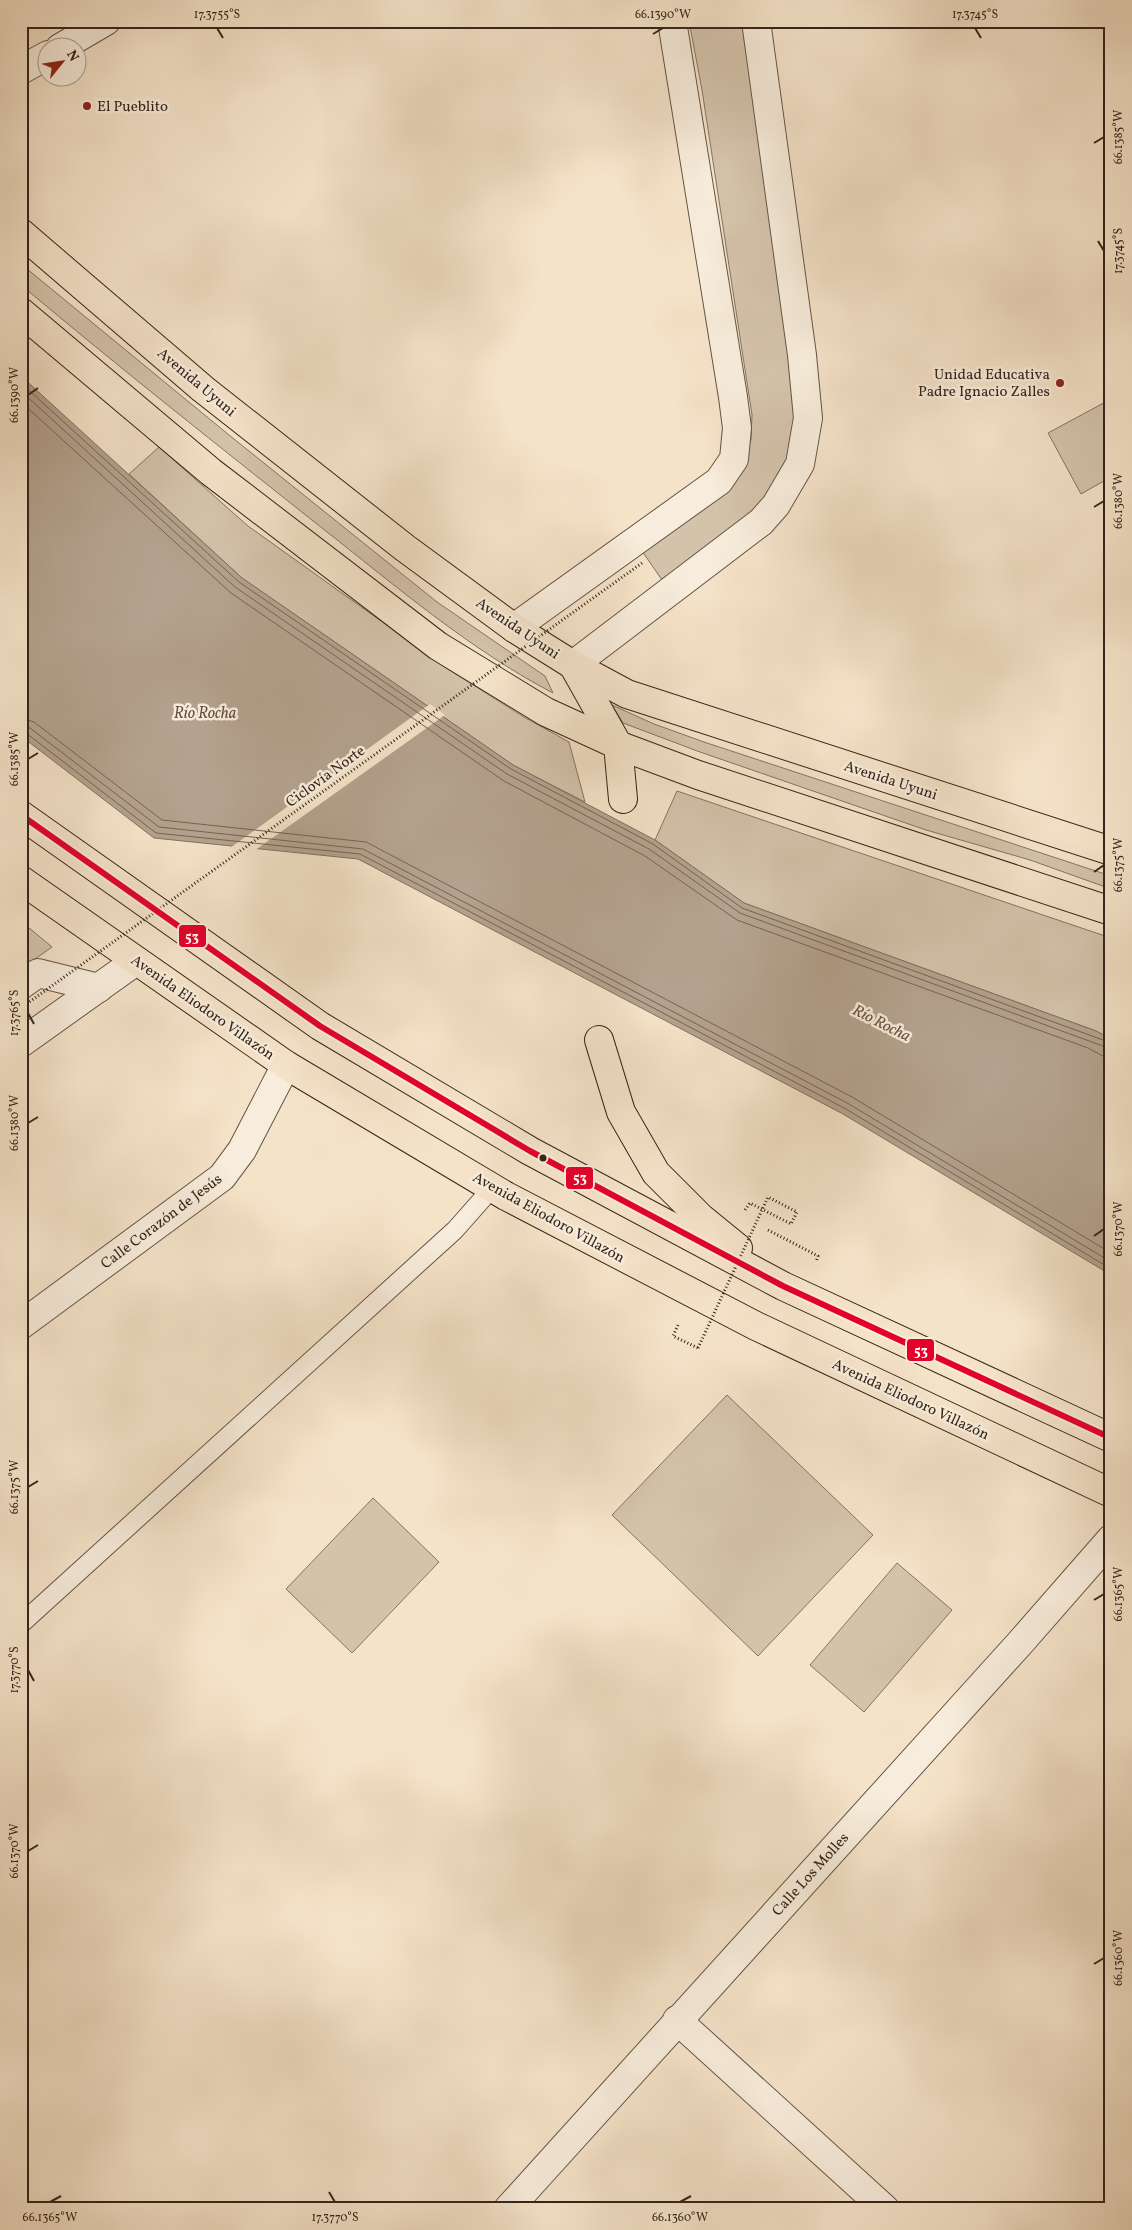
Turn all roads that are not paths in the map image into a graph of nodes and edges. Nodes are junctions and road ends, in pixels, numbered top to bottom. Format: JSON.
{"nodes":[{"id":1,"x":106,"y":21,"type":"edge"},
{"id":2,"x":672,"y":21,"type":"edge"},
{"id":3,"x":756,"y":21,"type":"edge"},
{"id":4,"x":77,"y":38,"type":"edge"},
{"id":5,"x":38,"y":61,"type":"edge"},
{"id":6,"x":21,"y":70,"type":"edge"},
{"id":7,"x":21,"y":233,"type":"edge"},
{"id":8,"x":21,"y":312,"type":"edge"},
{"id":9,"x":514,"y":628,"type":"junction"},
{"id":10,"x":573,"y":665,"type":"junction"},
{"id":11,"x":618,"y":745,"type":"junction"},
{"id":12,"x":623,"y":799,"type":"dead end"},
{"id":13,"x":21,"y":815,"type":"edge"},
{"id":14,"x":1111,"y":851,"type":"edge"},
{"id":15,"x":21,"y":880,"type":"edge"},
{"id":16,"x":1111,"y":911,"type":"edge"},
{"id":17,"x":136,"y":962,"type":"junction"},
{"id":18,"x":21,"y":985,"type":"edge"},
{"id":19,"x":99,"y":988,"type":"junction"},
{"id":20,"x":599,"y":1040,"type":"dead end"},
{"id":21,"x":21,"y":1043,"type":"edge"},
{"id":22,"x":286,"y":1065,"type":"junction"},
{"id":23,"x":493,"y":1187,"type":"junction"},
{"id":24,"x":783,"y":1286,"type":"junction"},
{"id":25,"x":21,"y":1325,"type":"edge"},
{"id":26,"x":1111,"y":1438,"type":"edge"},
{"id":27,"x":1111,"y":1493,"type":"edge"},
{"id":28,"x":1111,"y":1539,"type":"edge"},
{"id":29,"x":21,"y":1624,"type":"edge"},
{"id":30,"x":677,"y":2020,"type":"junction"},
{"id":31,"x":508,"y":2209,"type":"edge"},
{"id":32,"x":885,"y":2209,"type":"edge"}],
"edges":[{"from":1,"to":4,"type":"street"},
{"from":2,"to":9,"type":"street"},
{"from":3,"to":10,"type":"street"},
{"from":5,"to":6,"type":"street"},
{"from":7,"to":9,"type":"main road","name":"Avenida Uyuni"},
{"from":8,"to":11,"type":"main road"},
{"from":9,"to":10,"type":"main road","name":"Avenida Uyuni"},
{"from":10,"to":11,"type":"main road"},
{"from":10,"to":14,"type":"main road","name":"Avenida Uyuni"},
{"from":11,"to":12,"type":"main road"},
{"from":11,"to":16,"type":"main road"},
{"from":13,"to":24,"type":"main road"},
{"from":15,"to":17,"type":"main road","name":"Avenida Eliodoro Villazón"},
{"from":17,"to":19,"type":"street"},
{"from":17,"to":22,"type":"main road","name":"Avenida Eliodoro Villazón"},
{"from":18,"to":19,"type":"street"},
{"from":19,"to":21,"type":"street"},
{"from":20,"to":24,"type":"main road"},
{"from":22,"to":23,"type":"main road","name":"Avenida Eliodoro Villazón"},
{"from":22,"to":25,"type":"street","name":"Calle Corazón de Jesús"},
{"from":23,"to":27,"type":"main road","name":"Avenida Eliodoro Villazón"},
{"from":23,"to":29,"type":"lane"},
{"from":24,"to":26,"type":"main road"},
{"from":28,"to":30,"type":"street","name":"Calle Los Molles"},
{"from":30,"to":31,"type":"street","name":"Calle Los Molles"},
{"from":30,"to":32,"type":"street"}]}
